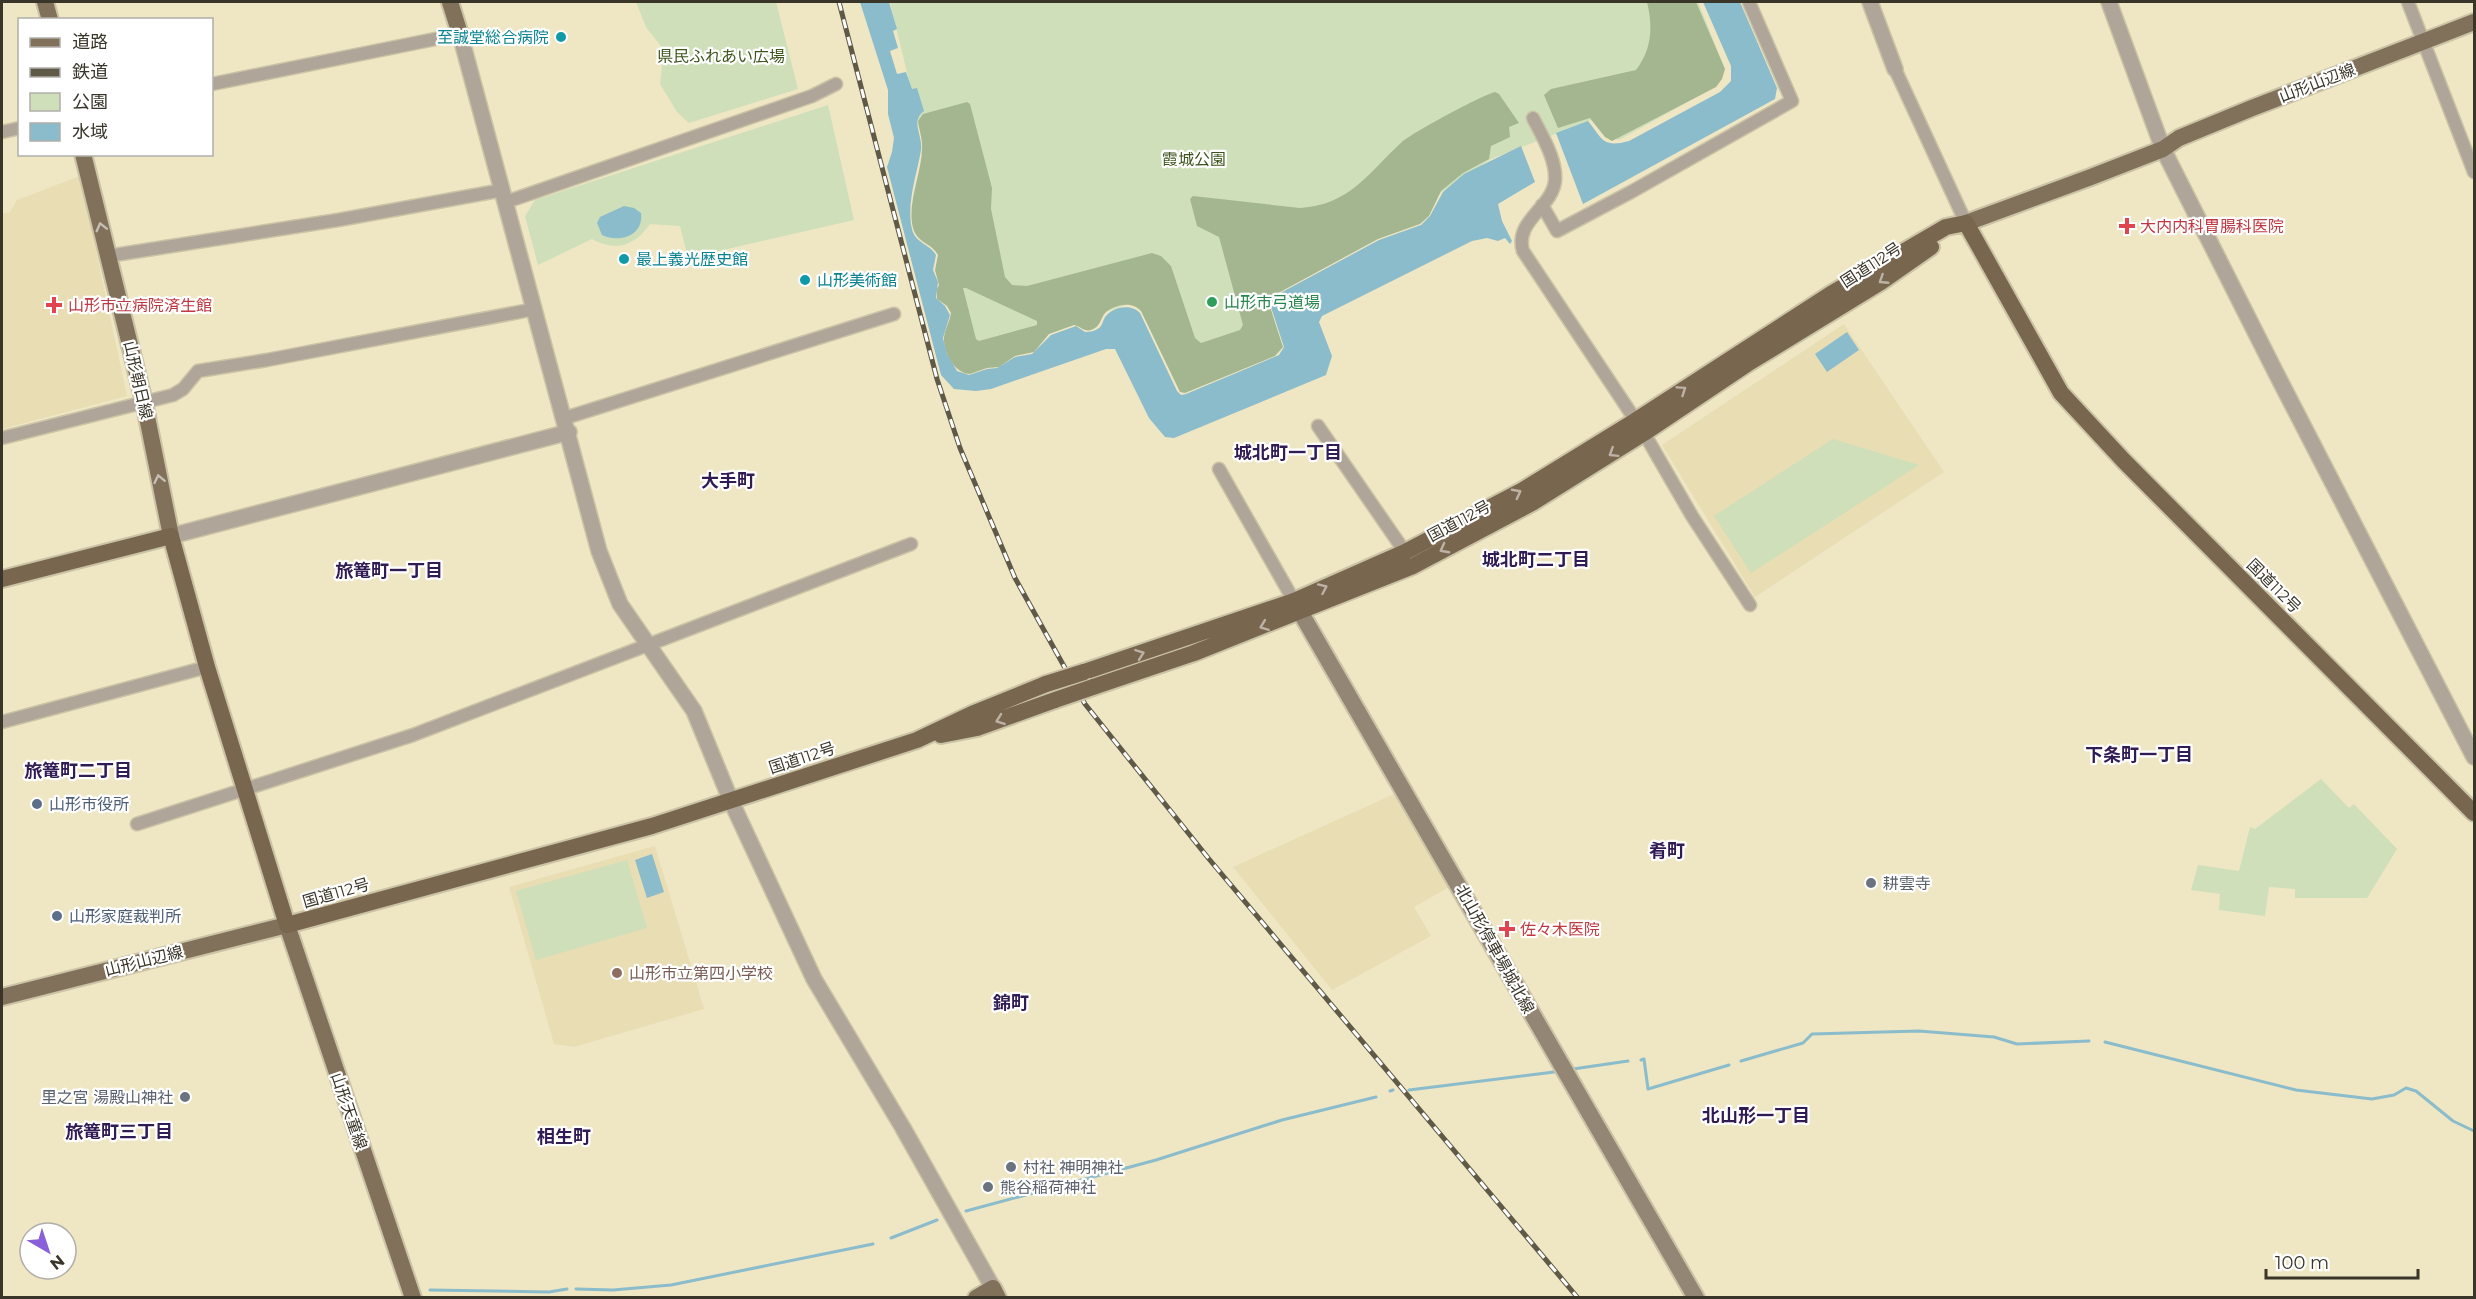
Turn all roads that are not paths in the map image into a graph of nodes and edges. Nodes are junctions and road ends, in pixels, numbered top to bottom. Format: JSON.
{"nodes":[{"id":1,"x":45,"y":2,"type":"edge"},
{"id":2,"x":450,"y":2,"type":"edge"},
{"id":3,"x":1749,"y":2,"type":"edge"},
{"id":4,"x":1870,"y":2,"type":"edge"},
{"id":5,"x":2109,"y":2,"type":"edge"},
{"id":6,"x":2408,"y":2,"type":"edge"},
{"id":7,"x":49,"y":18,"type":"edge"},
{"id":8,"x":2475,"y":22,"type":"edge"},
{"id":9,"x":2475,"y":30,"type":"edge"},
{"id":10,"x":460,"y":34,"type":"junction"},
{"id":11,"x":2425,"y":46,"type":"junction"},
{"id":12,"x":1895,"y":69,"type":"joint"},
{"id":13,"x":213,"y":84,"type":"edge"},
{"id":14,"x":836,"y":84,"type":"dead end"},
{"id":15,"x":1533,"y":118,"type":"dead end"},
{"id":16,"x":18,"y":128,"type":"edge"},
{"id":17,"x":2,"y":132,"type":"edge"},
{"id":18,"x":2163,"y":148,"type":"junction"},
{"id":19,"x":83,"y":156,"type":"edge"},
{"id":20,"x":2475,"y":172,"type":"edge"},
{"id":21,"x":504,"y":196,"type":"junction"},
{"id":22,"x":1542,"y":205,"type":"junction"},
{"id":23,"x":1966,"y":223,"type":"junction"},
{"id":24,"x":108,"y":256,"type":"junction"},
{"id":25,"x":535,"y":309,"type":"junction"},
{"id":26,"x":894,"y":314,"type":"dead end"},
{"id":27,"x":144,"y":402,"type":"junction"},
{"id":28,"x":567,"y":425,"type":"junction"},
{"id":29,"x":1318,"y":426,"type":"dead end"},
{"id":30,"x":1640,"y":427,"type":"junction"},
{"id":31,"x":2,"y":438,"type":"edge"},
{"id":32,"x":1219,"y":469,"type":"dead end"},
{"id":33,"x":171,"y":536,"type":"junction"},
{"id":34,"x":911,"y":544,"type":"dead end"},
{"id":35,"x":1405,"y":552,"type":"junction"},
{"id":36,"x":2,"y":579,"type":"edge"},
{"id":37,"x":1750,"y":605,"type":"dead end"},
{"id":38,"x":1298,"y":606,"type":"junction"},
{"id":39,"x":649,"y":646,"type":"junction"},
{"id":40,"x":207,"y":668,"type":"junction"},
{"id":41,"x":2,"y":722,"type":"edge"},
{"id":42,"x":917,"y":740,"type":"junction"},
{"id":43,"x":2475,"y":757,"type":"edge"},
{"id":44,"x":244,"y":789,"type":"junction"},
{"id":45,"x":731,"y":801,"type":"junction"},
{"id":46,"x":2475,"y":813,"type":"edge"},
{"id":47,"x":137,"y":824,"type":"dead end"},
{"id":48,"x":287,"y":925,"type":"junction"},
{"id":49,"x":2,"y":997,"type":"edge"},
{"id":50,"x":996,"y":1293,"type":"edge"},
{"id":51,"x":413,"y":1298,"type":"edge"},
{"id":52,"x":976,"y":1298,"type":"edge"},
{"id":53,"x":1696,"y":1298,"type":"edge"}],
"edges":[{"from":1,"to":7,"type":"main road"},
{"from":2,"to":10,"type":"main road"},
{"from":3,"to":22,"type":"street"},
{"from":4,"to":12,"type":"street"},
{"from":5,"to":18,"type":"street"},
{"from":6,"to":11,"type":"street"},
{"from":8,"to":11,"type":"main road","name":"山形山辺線"},
{"from":9,"to":11,"type":"main road","name":"山形山辺線"},
{"from":10,"to":13,"type":"street"},
{"from":10,"to":21,"type":"street"},
{"from":11,"to":18,"type":"main road","name":"山形山辺線"},
{"from":11,"to":20,"type":"street"},
{"from":12,"to":23,"type":"street"},
{"from":14,"to":21,"type":"street"},
{"from":15,"to":22,"type":"street"},
{"from":16,"to":17,"type":"street"},
{"from":18,"to":23,"type":"main road","name":"山形山辺線"},
{"from":18,"to":43,"type":"street"},
{"from":24,"to":19,"type":"main road","name":"山形朝日線","one_way":true},
{"from":21,"to":24,"type":"street"},
{"from":21,"to":25,"type":"street"},
{"from":22,"to":30,"type":"street"},
{"from":23,"to":30,"type":"highway","name":"国道112号"},
{"from":23,"to":46,"type":"highway","name":"国道112号"},
{"from":24,"to":27,"type":"main road","name":"山形朝日線"},
{"from":25,"to":27,"type":"street"},
{"from":25,"to":28,"type":"street"},
{"from":26,"to":28,"type":"street"},
{"from":27,"to":31,"type":"street"},
{"from":33,"to":27,"type":"main road","name":"山形朝日線","one_way":true},
{"from":28,"to":33,"type":"street"},
{"from":28,"to":39,"type":"street"},
{"from":29,"to":35,"type":"street"},
{"from":35,"to":30,"type":"highway","name":"国道112号","one_way":true},
{"from":30,"to":37,"type":"street"},
{"from":30,"to":38,"type":"highway","name":"国道112号","one_way":true},
{"from":32,"to":38,"type":"street"},
{"from":33,"to":36,"type":"highway"},
{"from":33,"to":40,"type":"highway","name":"国道112号"},
{"from":34,"to":39,"type":"street"},
{"from":38,"to":35,"type":"highway","name":"国道112号","one_way":true},
{"from":42,"to":38,"type":"highway","name":"国道112号","one_way":true,"bridge":true},
{"from":38,"to":42,"type":"highway","name":"国道112号","one_way":true,"bridge":true},
{"from":38,"to":53,"type":"main road","name":"北山形停車場城北線"},
{"from":39,"to":44,"type":"street"},
{"from":39,"to":45,"type":"street"},
{"from":40,"to":41,"type":"street"},
{"from":40,"to":44,"type":"highway","name":"国道112号"},
{"from":42,"to":45,"type":"highway","name":"国道112号"},
{"from":44,"to":47,"type":"street"},
{"from":44,"to":48,"type":"highway","name":"国道112号"},
{"from":45,"to":48,"type":"highway","name":"国道112号"},
{"from":45,"to":50,"type":"street"},
{"from":48,"to":49,"type":"main road","name":"山形山辺線"},
{"from":48,"to":51,"type":"main road","name":"山形天童線"},
{"from":50,"to":52,"type":"main road"}]}
